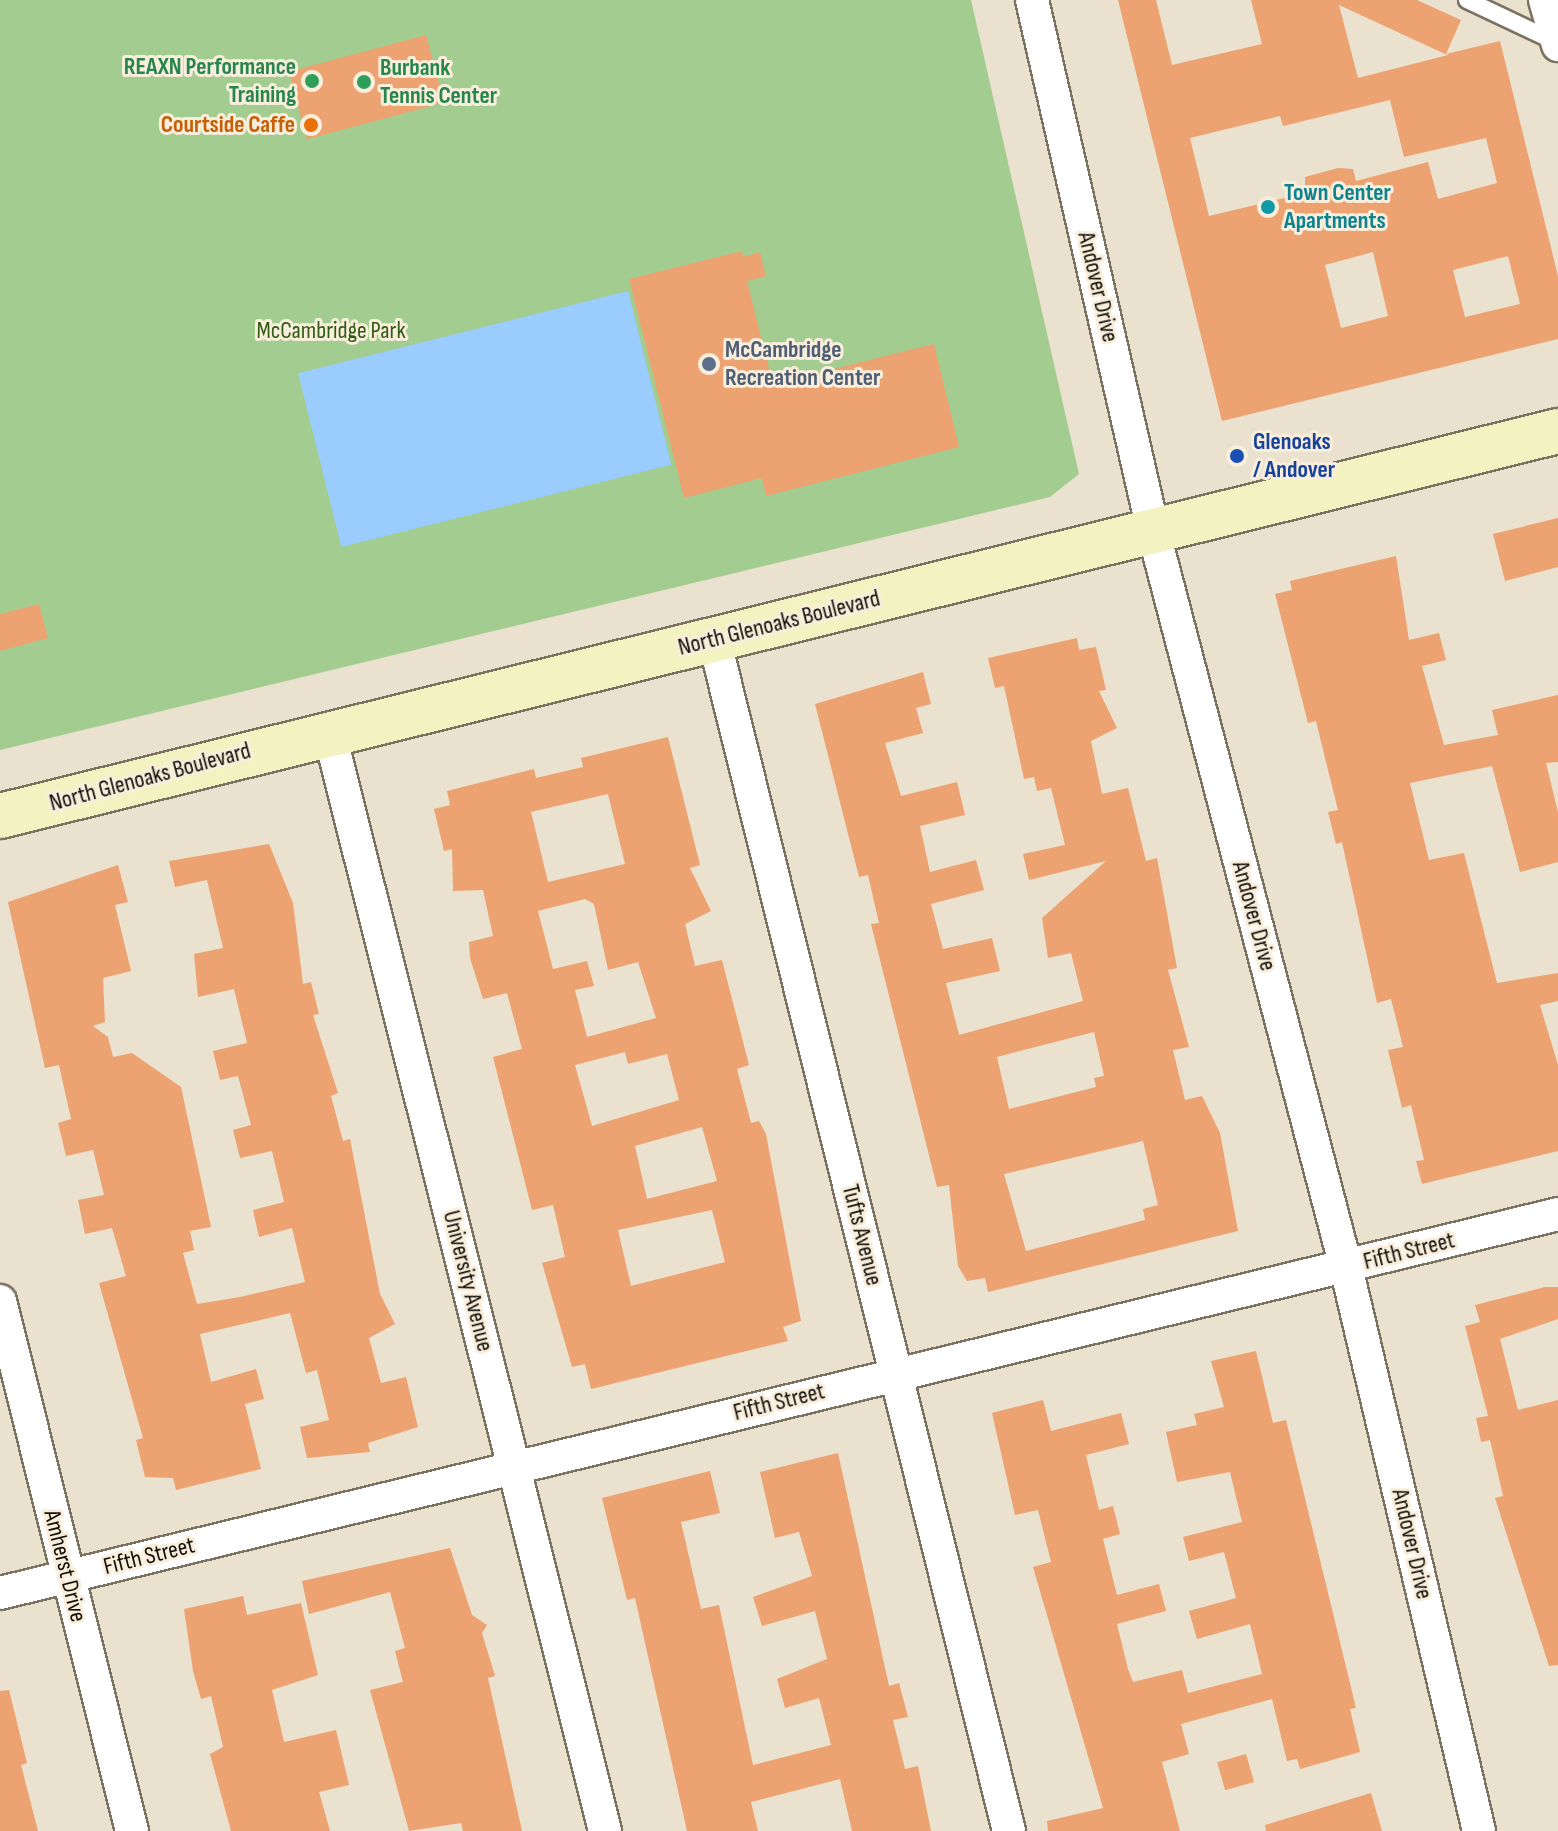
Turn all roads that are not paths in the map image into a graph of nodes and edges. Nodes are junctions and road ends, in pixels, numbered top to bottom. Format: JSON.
{"nodes":[{"id":1,"x":1032,"y":0,"type":"edge"},
{"id":2,"x":1467,"y":0,"type":"edge"},
{"id":3,"x":1545,"y":0,"type":"edge"},
{"id":4,"x":1558,"y":44,"type":"edge"},
{"id":5,"x":1558,"y":431,"type":"edge"},
{"id":6,"x":1153,"y":530,"type":"junction"},
{"id":7,"x":714,"y":639,"type":"junction"},
{"id":8,"x":329,"y":731,"type":"junction"},
{"id":9,"x":0,"y":816,"type":"edge"},
{"id":10,"x":1558,"y":1214,"type":"edge"},
{"id":11,"x":1346,"y":1267,"type":"junction"},
{"id":12,"x":0,"y":1301,"type":"edge"},
{"id":13,"x":895,"y":1373,"type":"junction"},
{"id":14,"x":515,"y":1468,"type":"junction"},
{"id":15,"x":67,"y":1576,"type":"junction"},
{"id":16,"x":0,"y":1593,"type":"edge"},
{"id":17,"x":132,"y":1831,"type":"edge"},
{"id":18,"x":605,"y":1831,"type":"edge"},
{"id":19,"x":1009,"y":1831,"type":"edge"},
{"id":20,"x":1479,"y":1831,"type":"edge"}],
"edges":[{"from":1,"to":6,"type":"street","name":"Andover Drive"},
{"from":2,"to":4,"type":"lane"},
{"from":3,"to":4,"type":"street"},
{"from":5,"to":6,"type":"main road","name":"North Glenoaks Boulevard"},
{"from":6,"to":7,"type":"main road","name":"North Glenoaks Boulevard"},
{"from":6,"to":11,"type":"street","name":"Andover Drive"},
{"from":7,"to":8,"type":"main road","name":"North Glenoaks Boulevard"},
{"from":7,"to":13,"type":"street","name":"Tufts Avenue"},
{"from":8,"to":9,"type":"main road","name":"North Glenoaks Boulevard"},
{"from":8,"to":14,"type":"street","name":"University Avenue"},
{"from":10,"to":11,"type":"street","name":"Fifth Street"},
{"from":11,"to":13,"type":"street","name":"Fifth Street"},
{"from":11,"to":20,"type":"street","name":"Andover Drive"},
{"from":12,"to":15,"type":"street","name":"Amherst Drive"},
{"from":13,"to":14,"type":"street","name":"Fifth Street"},
{"from":13,"to":19,"type":"street","name":"Tufts Avenue"},
{"from":14,"to":15,"type":"street","name":"Fifth Street"},
{"from":14,"to":18,"type":"street","name":"University Avenue"},
{"from":15,"to":16,"type":"street","name":"Fifth Street"},
{"from":15,"to":17,"type":"street","name":"Amherst Drive"}]}
